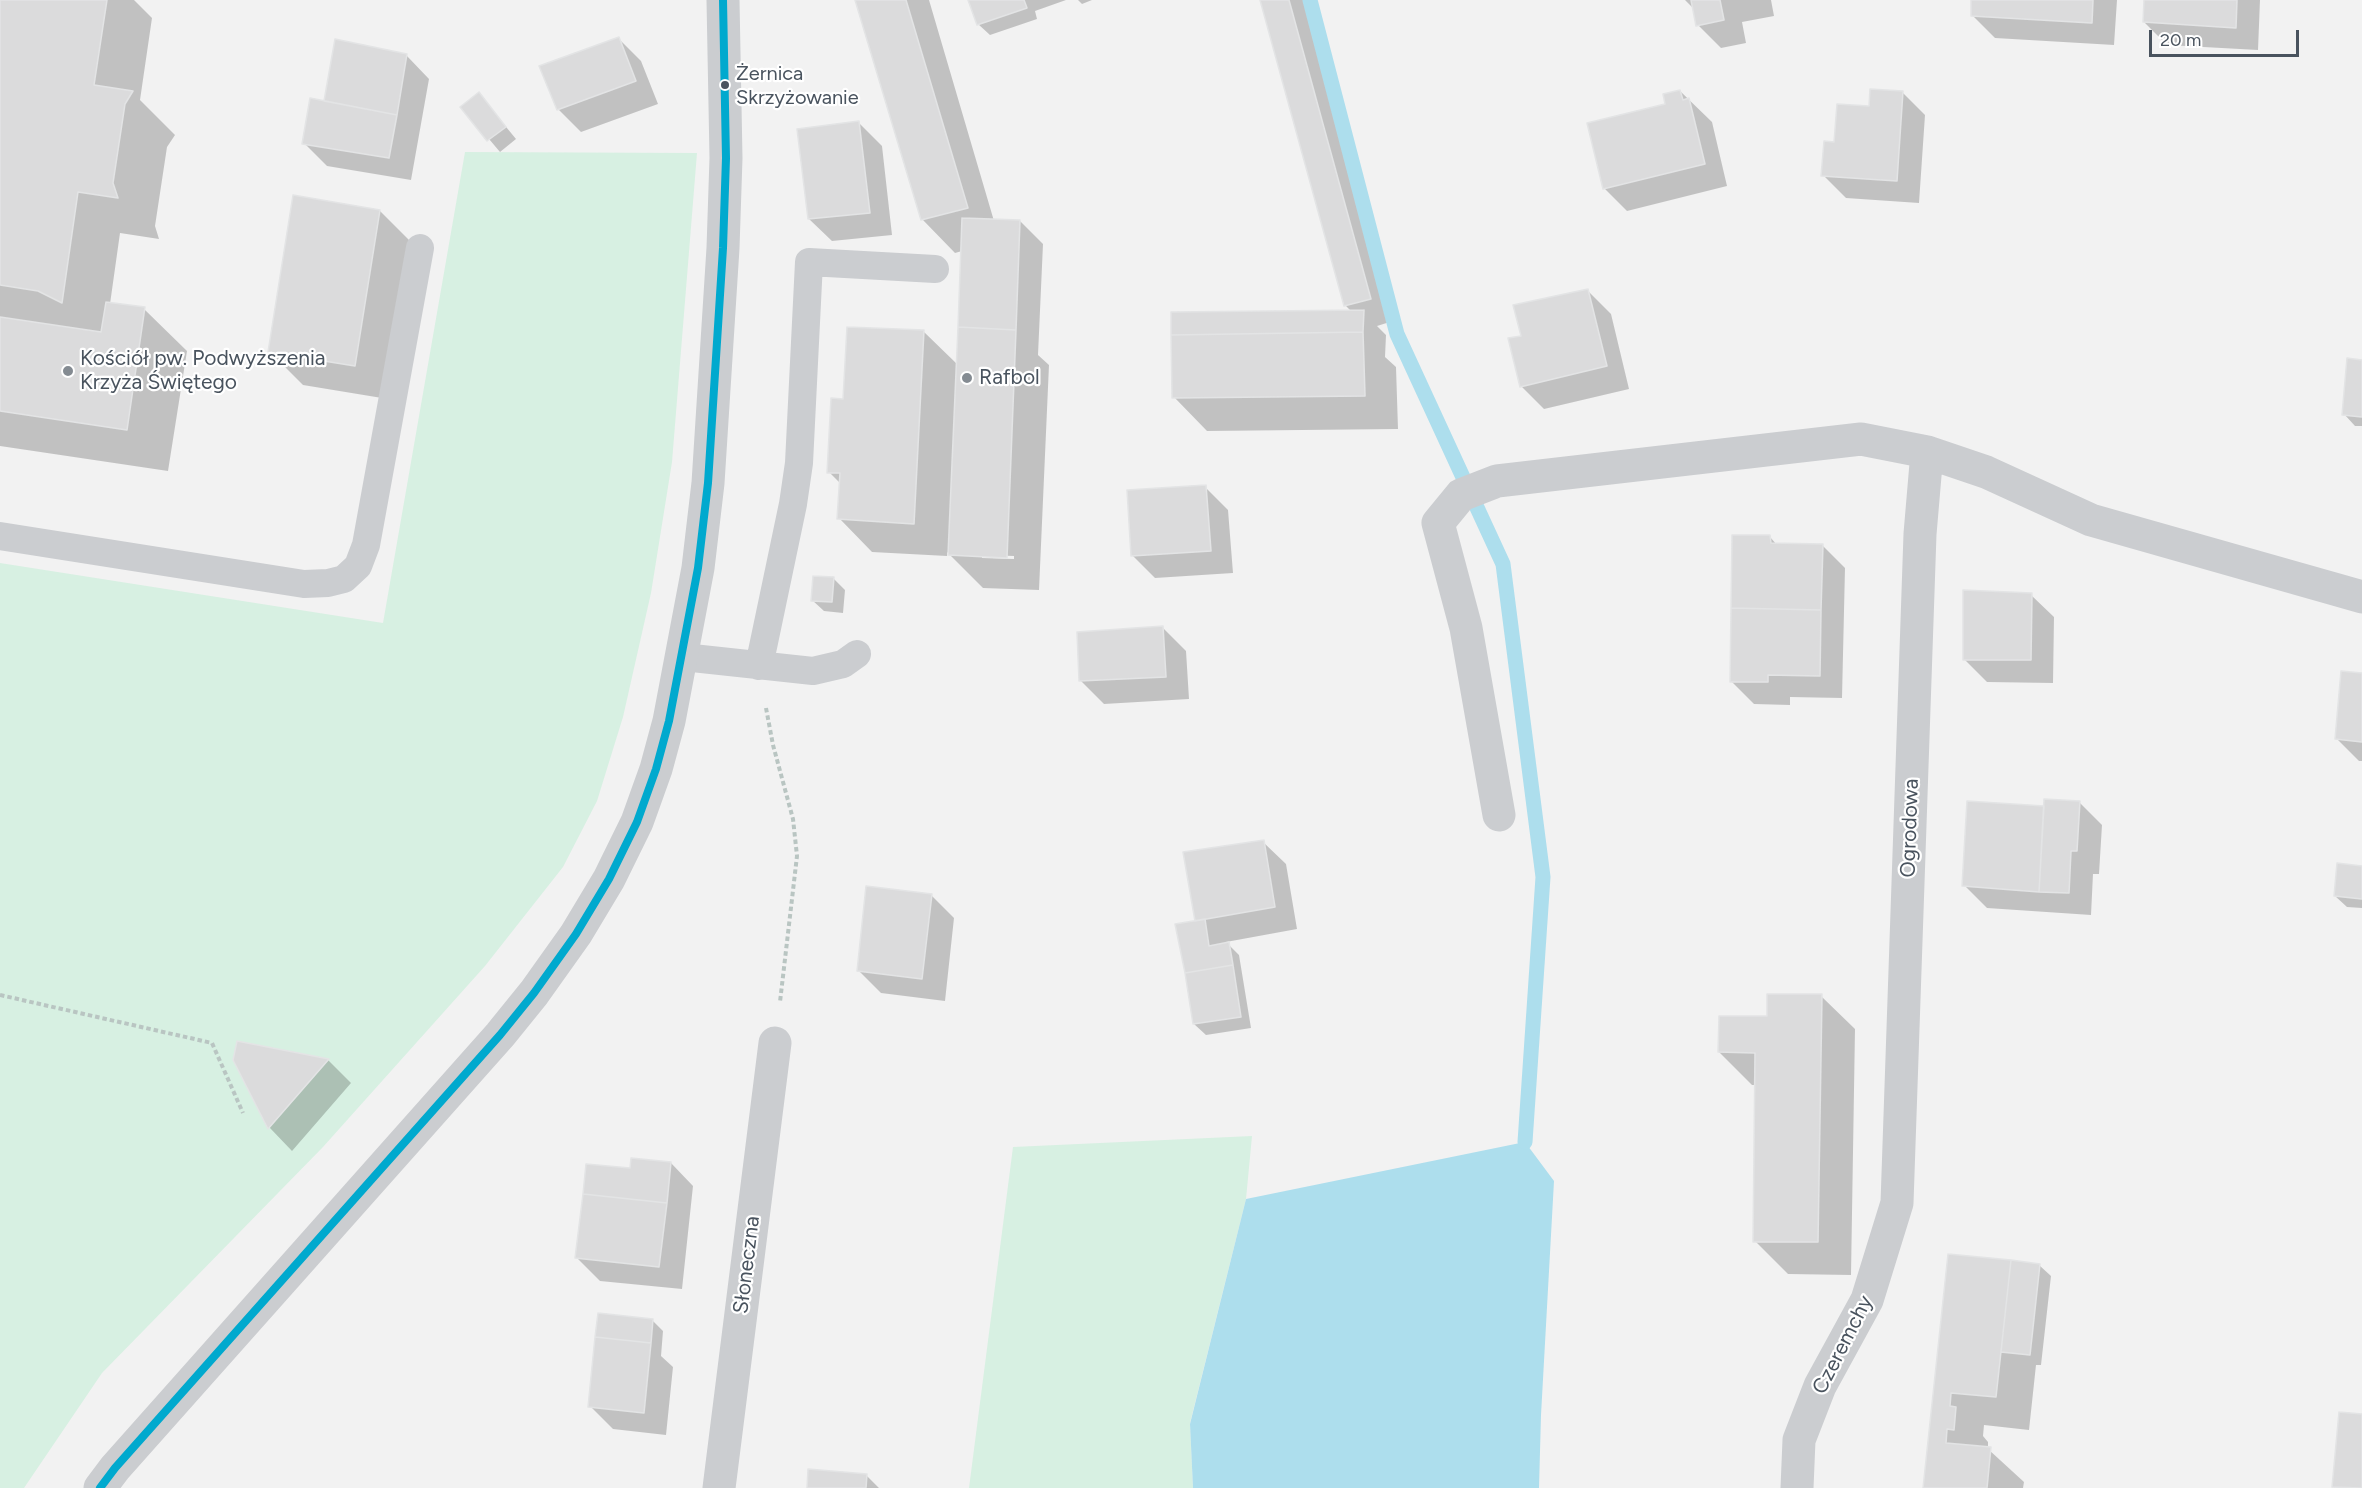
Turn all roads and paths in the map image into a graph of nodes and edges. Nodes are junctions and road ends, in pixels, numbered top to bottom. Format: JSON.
{"nodes":[{"id":1,"x":723,"y":0,"type":"edge"},
{"id":2,"x":420,"y":248,"type":"dead end"},
{"id":3,"x":935,"y":269,"type":"dead end"},
{"id":4,"x":1927,"y":452,"type":"junction"},
{"id":5,"x":0,"y":536,"type":"edge"},
{"id":6,"x":2362,"y":597,"type":"edge"},
{"id":7,"x":857,"y":654,"type":"dead end"},
{"id":8,"x":682,"y":657,"type":"junction"},
{"id":9,"x":759,"y":666,"type":"junction"},
{"id":10,"x":773,"y":745,"type":"dead end"},
{"id":11,"x":1499,"y":815,"type":"dead end"},
{"id":12,"x":0,"y":995,"type":"edge"},
{"id":13,"x":775,"y":1042,"type":"joint"},
{"id":14,"x":243,"y":1113,"type":"dead end"},
{"id":15,"x":1897,"y":1203,"type":"joint"},
{"id":16,"x":100,"y":1488,"type":"edge"},
{"id":17,"x":718,"y":1488,"type":"edge"},
{"id":18,"x":1797,"y":1488,"type":"edge"}],
"edges":[{"from":1,"to":8,"type":"street"},
{"from":2,"to":5,"type":"lane"},
{"from":3,"to":9,"type":"lane"},
{"from":4,"to":6,"type":"street"},
{"from":4,"to":11,"type":"street"},
{"from":4,"to":15,"type":"street","name":"Ogrodowa"},
{"from":7,"to":9,"type":"lane"},
{"from":8,"to":9,"type":"lane"},
{"from":8,"to":16,"type":"street"},
{"from":10,"to":13,"type":"path"},
{"from":12,"to":14,"type":"path"},
{"from":13,"to":17,"type":"street","name":"Słoneczna"},
{"from":15,"to":18,"type":"street","name":"Czeremchy"}]}
